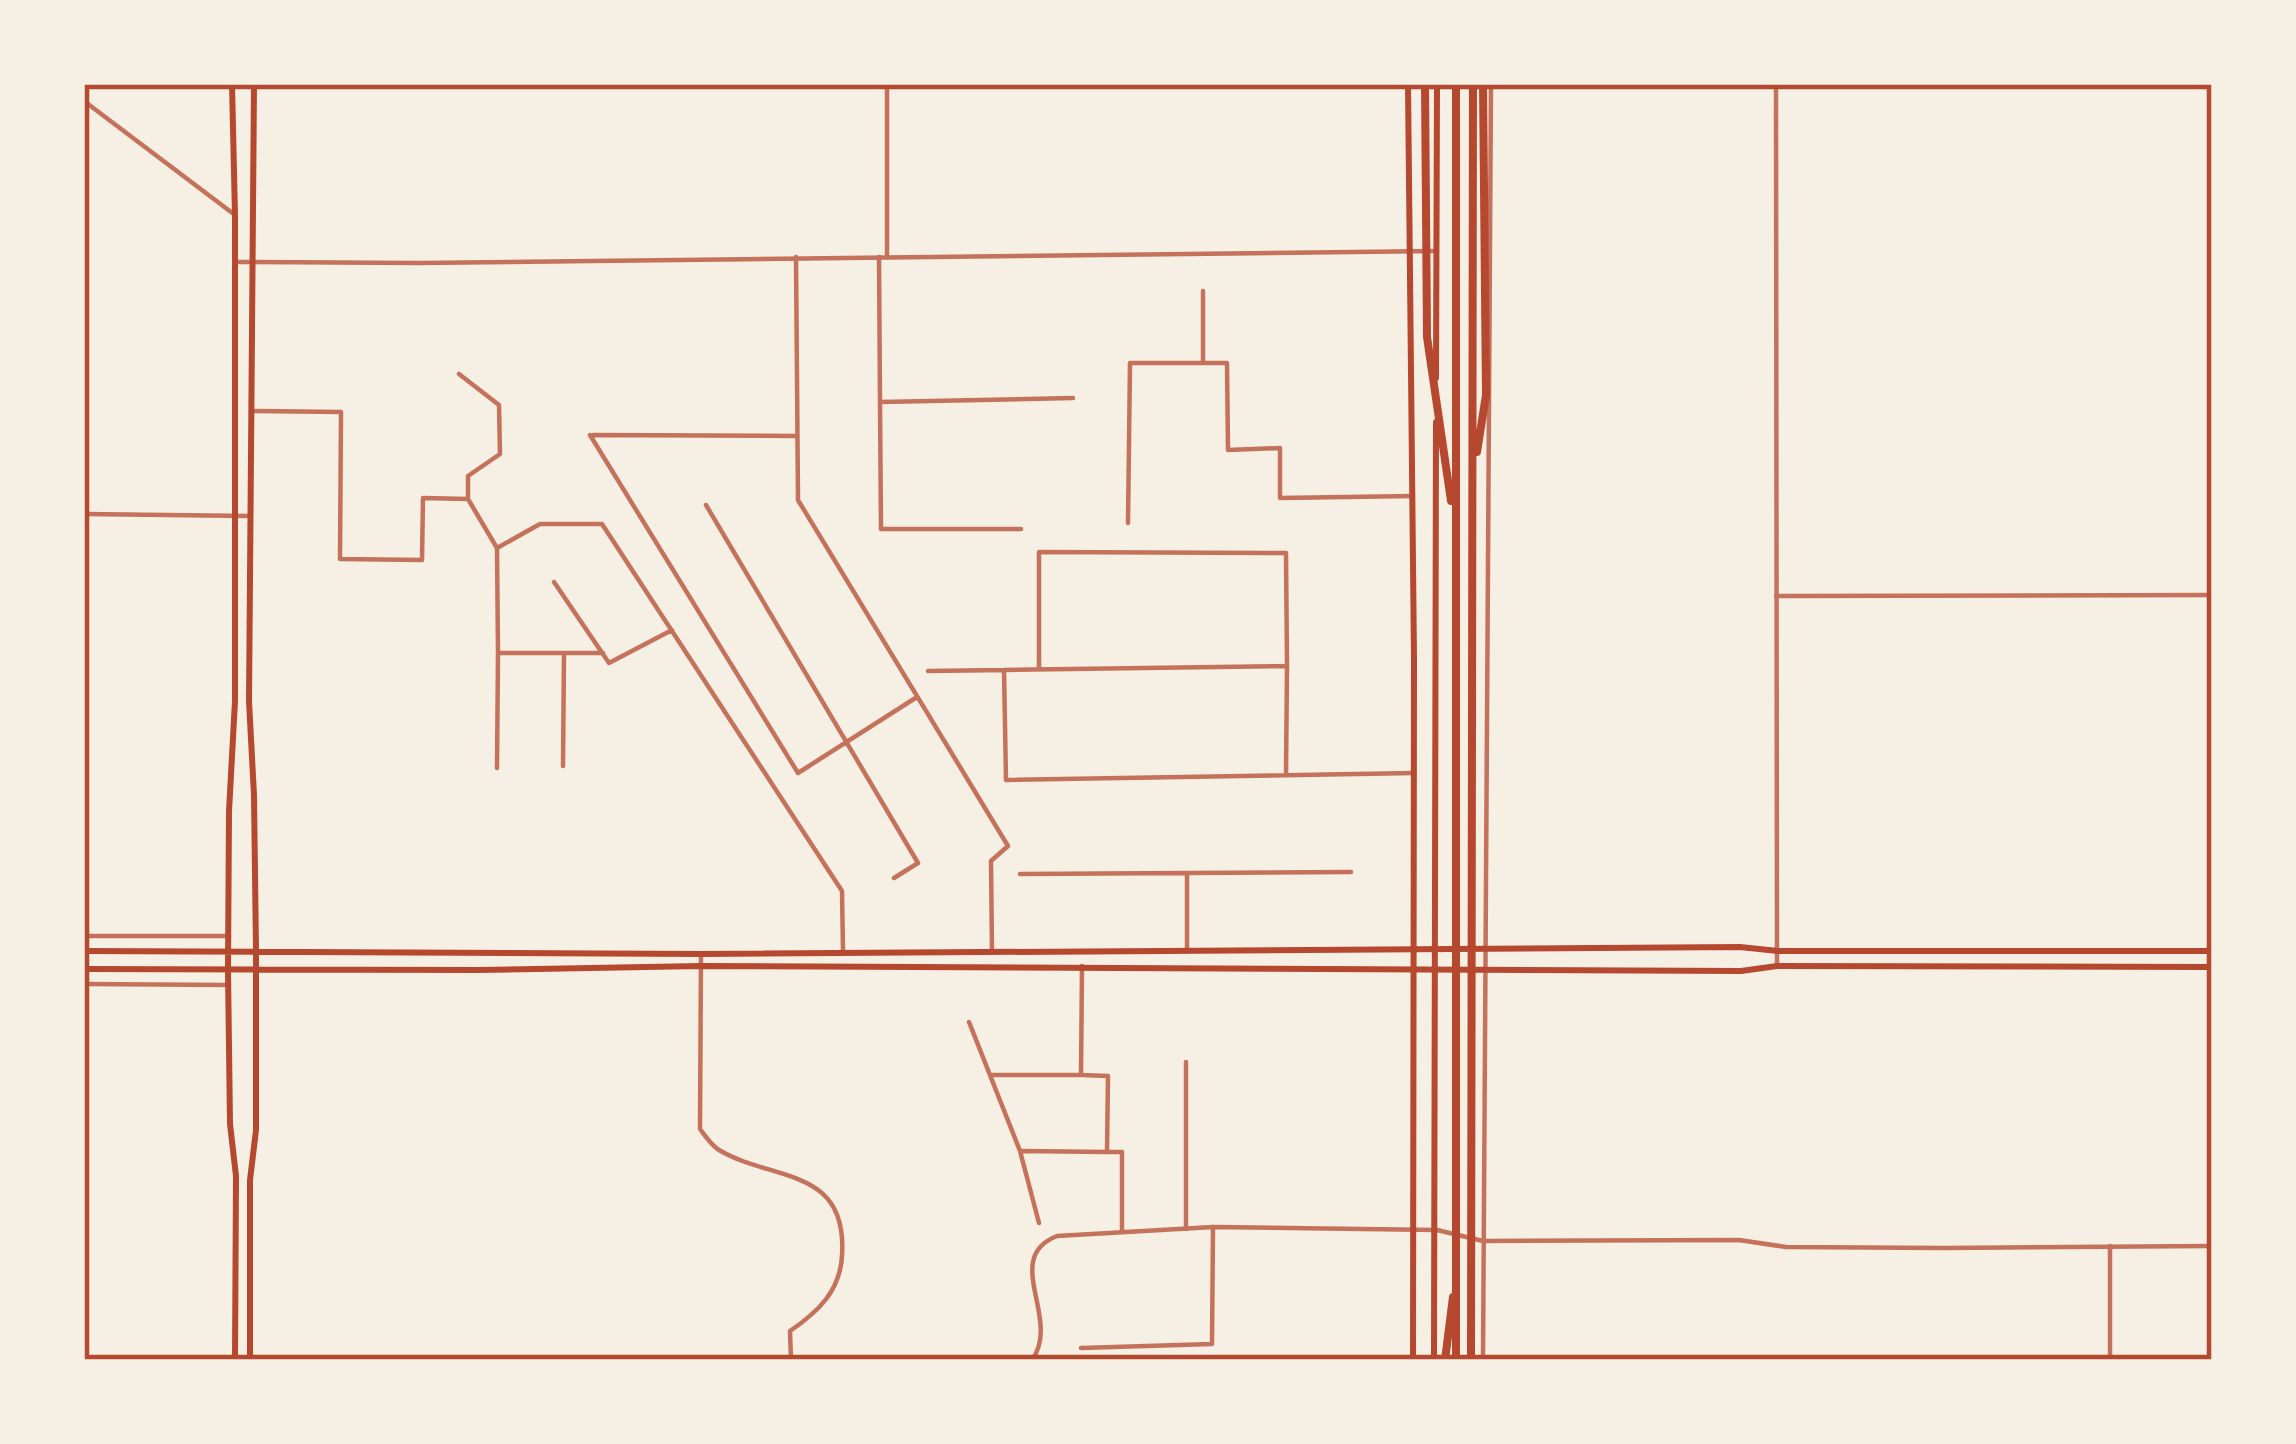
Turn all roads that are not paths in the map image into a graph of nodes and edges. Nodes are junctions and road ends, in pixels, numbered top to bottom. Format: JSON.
{"nodes":[{"id":1,"x":232,"y":84,"type":"edge"},
{"id":2,"x":254,"y":84,"type":"edge"},
{"id":3,"x":887,"y":84,"type":"edge"},
{"id":4,"x":1408,"y":84,"type":"edge"},
{"id":5,"x":1425,"y":84,"type":"edge"},
{"id":6,"x":1437,"y":84,"type":"edge"},
{"id":7,"x":1456,"y":84,"type":"edge"},
{"id":8,"x":1473,"y":84,"type":"edge"},
{"id":9,"x":1487,"y":84,"type":"edge"},
{"id":10,"x":1776,"y":84,"type":"edge"},
{"id":11,"x":84,"y":101,"type":"edge"},
{"id":12,"x":235,"y":215,"type":"junction"},
{"id":13,"x":1408,"y":251,"type":"junction"},
{"id":14,"x":1436,"y":251,"type":"junction"},
{"id":15,"x":879,"y":256,"type":"junction"},
{"id":16,"x":796,"y":257,"type":"junction"},
{"id":17,"x":887,"y":257,"type":"junction"},
{"id":18,"x":235,"y":262,"type":"junction"},
{"id":19,"x":251,"y":262,"type":"junction"},
{"id":20,"x":1203,"y":291,"type":"dead end"},
{"id":21,"x":1203,"y":363,"type":"junction"},
{"id":22,"x":459,"y":374,"type":"dead end"},
{"id":23,"x":1072,"y":398,"type":"dead end"},
{"id":24,"x":880,"y":402,"type":"junction"},
{"id":25,"x":250,"y":412,"type":"junction"},
{"id":26,"x":797,"y":436,"type":"junction"},
{"id":27,"x":1473,"y":483,"type":"junction"},
{"id":28,"x":1413,"y":496,"type":"junction"},
{"id":29,"x":468,"y":499,"type":"junction"},
{"id":30,"x":706,"y":505,"type":"dead end"},
{"id":31,"x":84,"y":514,"type":"edge"},
{"id":32,"x":250,"y":515,"type":"junction"},
{"id":33,"x":234,"y":516,"type":"junction"},
{"id":34,"x":1128,"y":523,"type":"dead end"},
{"id":35,"x":1455,"y":525,"type":"junction"},
{"id":36,"x":1021,"y":529,"type":"dead end"},
{"id":37,"x":497,"y":548,"type":"junction"},
{"id":38,"x":554,"y":582,"type":"dead end"},
{"id":39,"x":2212,"y":595,"type":"edge"},
{"id":40,"x":1776,"y":596,"type":"junction"},
{"id":41,"x":672,"y":630,"type":"junction"},
{"id":42,"x":498,"y":653,"type":"junction"},
{"id":43,"x":564,"y":653,"type":"junction"},
{"id":44,"x":603,"y":653,"type":"junction"},
{"id":45,"x":1287,"y":666,"type":"junction"},
{"id":46,"x":1039,"y":669,"type":"junction"},
{"id":47,"x":1004,"y":670,"type":"junction"},
{"id":48,"x":928,"y":671,"type":"dead end"},
{"id":49,"x":916,"y":697,"type":"junction"},
{"id":50,"x":846,"y":743,"type":"junction"},
{"id":51,"x":563,"y":766,"type":"dead end"},
{"id":52,"x":497,"y":769,"type":"dead end"},
{"id":53,"x":1414,"y":773,"type":"junction"},
{"id":54,"x":1286,"y":775,"type":"junction"},
{"id":55,"x":1187,"y":872,"type":"junction"},
{"id":56,"x":1352,"y":872,"type":"dead end"},
{"id":57,"x":1020,"y":874,"type":"dead end"},
{"id":58,"x":894,"y":878,"type":"dead end"},
{"id":59,"x":84,"y":936,"type":"edge"},
{"id":60,"x":229,"y":936,"type":"junction"},
{"id":61,"x":1485,"y":948,"type":"junction"},
{"id":62,"x":1435,"y":949,"type":"junction"},
{"id":63,"x":229,"y":950,"type":"junction"},
{"id":64,"x":1414,"y":950,"type":"junction"},
{"id":65,"x":84,"y":951,"type":"edge"},
{"id":66,"x":256,"y":951,"type":"junction"},
{"id":67,"x":843,"y":951,"type":"junction"},
{"id":68,"x":1187,"y":951,"type":"junction"},
{"id":69,"x":1778,"y":951,"type":"junction"},
{"id":70,"x":2212,"y":951,"type":"edge"},
{"id":71,"x":992,"y":952,"type":"junction"},
{"id":72,"x":701,"y":954,"type":"junction"},
{"id":73,"x":701,"y":966,"type":"junction"},
{"id":74,"x":1082,"y":966,"type":"junction"},
{"id":75,"x":1778,"y":966,"type":"junction"},
{"id":76,"x":2212,"y":967,"type":"edge"},
{"id":77,"x":84,"y":969,"type":"edge"},
{"id":78,"x":228,"y":970,"type":"junction"},
{"id":79,"x":256,"y":970,"type":"junction"},
{"id":80,"x":1414,"y":970,"type":"junction"},
{"id":81,"x":1435,"y":970,"type":"junction"},
{"id":82,"x":1485,"y":971,"type":"junction"},
{"id":83,"x":84,"y":984,"type":"edge"},
{"id":84,"x":228,"y":985,"type":"junction"},
{"id":85,"x":969,"y":1022,"type":"dead end"},
{"id":86,"x":1186,"y":1062,"type":"dead end"},
{"id":87,"x":992,"y":1075,"type":"junction"},
{"id":88,"x":1081,"y":1076,"type":"junction"},
{"id":89,"x":1020,"y":1150,"type":"junction"},
{"id":90,"x":1107,"y":1152,"type":"junction"},
{"id":91,"x":1039,"y":1223,"type":"dead end"},
{"id":92,"x":1213,"y":1227,"type":"junction"},
{"id":93,"x":1186,"y":1229,"type":"junction"},
{"id":94,"x":1415,"y":1229,"type":"junction"},
{"id":95,"x":1436,"y":1230,"type":"junction"},
{"id":96,"x":1122,"y":1234,"type":"junction"},
{"id":97,"x":1483,"y":1241,"type":"junction"},
{"id":98,"x":2110,"y":1246,"type":"junction"},
{"id":99,"x":2212,"y":1246,"type":"edge"},
{"id":100,"x":1456,"y":1260,"type":"junction"},
{"id":101,"x":1081,"y":1348,"type":"dead end"},
{"id":102,"x":235,"y":1360,"type":"edge"},
{"id":103,"x":250,"y":1360,"type":"edge"},
{"id":104,"x":790,"y":1360,"type":"edge"},
{"id":105,"x":1032,"y":1360,"type":"edge"},
{"id":106,"x":1413,"y":1360,"type":"edge"},
{"id":107,"x":1435,"y":1360,"type":"edge"},
{"id":108,"x":1445,"y":1360,"type":"edge"},
{"id":109,"x":1456,"y":1360,"type":"edge"},
{"id":110,"x":1471,"y":1360,"type":"edge"},
{"id":111,"x":1483,"y":1360,"type":"edge"},
{"id":112,"x":2110,"y":1360,"type":"edge"}],
"edges":[{"from":1,"to":12,"type":"main road"},
{"from":2,"to":19,"type":"main road"},
{"from":3,"to":17,"type":"street"},
{"from":4,"to":13,"type":"main road"},
{"from":5,"to":35,"type":"highway"},
{"from":6,"to":14,"type":"main road"},
{"from":7,"to":35,"type":"highway"},
{"from":8,"to":27,"type":"highway"},
{"from":9,"to":27,"type":"highway"},
{"from":9,"to":61,"type":"street"},
{"from":10,"to":40,"type":"street"},
{"from":11,"to":12,"type":"street"},
{"from":12,"to":18,"type":"main road"},
{"from":13,"to":14,"type":"street"},
{"from":13,"to":17,"type":"street"},
{"from":13,"to":28,"type":"main road"},
{"from":14,"to":62,"type":"main road"},
{"from":15,"to":16,"type":"street"},
{"from":15,"to":17,"type":"street"},
{"from":15,"to":24,"type":"street"},
{"from":16,"to":19,"type":"street"},
{"from":16,"to":26,"type":"street"},
{"from":18,"to":19,"type":"street"},
{"from":18,"to":33,"type":"main road"},
{"from":19,"to":25,"type":"main road"},
{"from":20,"to":21,"type":"street"},
{"from":21,"to":28,"type":"street"},
{"from":21,"to":34,"type":"street"},
{"from":22,"to":29,"type":"street"},
{"from":23,"to":24,"type":"street"},
{"from":24,"to":36,"type":"street"},
{"from":25,"to":29,"type":"street"},
{"from":25,"to":32,"type":"main road"},
{"from":26,"to":49,"type":"street"},
{"from":26,"to":50,"type":"street"},
{"from":27,"to":110,"type":"highway"},
{"from":28,"to":53,"type":"main road"},
{"from":29,"to":37,"type":"street"},
{"from":30,"to":50,"type":"street"},
{"from":31,"to":33,"type":"street"},
{"from":32,"to":33,"type":"street"},
{"from":32,"to":66,"type":"main road"},
{"from":33,"to":60,"type":"main road"},
{"from":35,"to":100,"type":"highway"},
{"from":37,"to":41,"type":"street"},
{"from":37,"to":42,"type":"street"},
{"from":38,"to":44,"type":"street"},
{"from":39,"to":40,"type":"street"},
{"from":40,"to":69,"type":"street"},
{"from":41,"to":44,"type":"street"},
{"from":41,"to":67,"type":"street"},
{"from":42,"to":43,"type":"street"},
{"from":42,"to":52,"type":"street"},
{"from":43,"to":44,"type":"street"},
{"from":43,"to":51,"type":"street"},
{"from":45,"to":46,"type":"street"},
{"from":45,"to":46,"type":"street"},
{"from":45,"to":54,"type":"street"},
{"from":46,"to":47,"type":"street"},
{"from":47,"to":48,"type":"street"},
{"from":47,"to":54,"type":"street"},
{"from":49,"to":50,"type":"street"},
{"from":49,"to":71,"type":"street"},
{"from":50,"to":58,"type":"street"},
{"from":53,"to":54,"type":"street"},
{"from":53,"to":64,"type":"main road"},
{"from":55,"to":56,"type":"street"},
{"from":55,"to":57,"type":"street"},
{"from":55,"to":68,"type":"street"},
{"from":59,"to":60,"type":"street"},
{"from":60,"to":63,"type":"main road"},
{"from":61,"to":62,"type":"main road"},
{"from":61,"to":69,"type":"main road"},
{"from":61,"to":82,"type":"street"},
{"from":62,"to":64,"type":"main road"},
{"from":62,"to":81,"type":"main road"},
{"from":63,"to":65,"type":"main road"},
{"from":63,"to":66,"type":"main road"},
{"from":63,"to":78,"type":"main road"},
{"from":64,"to":68,"type":"main road"},
{"from":64,"to":80,"type":"main road"},
{"from":66,"to":72,"type":"main road"},
{"from":66,"to":79,"type":"main road"},
{"from":67,"to":71,"type":"main road"},
{"from":67,"to":72,"type":"main road"},
{"from":68,"to":71,"type":"main road"},
{"from":69,"to":70,"type":"main road"},
{"from":69,"to":75,"type":"street"},
{"from":72,"to":73,"type":"street"},
{"from":73,"to":74,"type":"main road"},
{"from":73,"to":79,"type":"main road"},
{"from":73,"to":104,"type":"street"},
{"from":74,"to":80,"type":"main road"},
{"from":74,"to":88,"type":"street"},
{"from":75,"to":76,"type":"main road"},
{"from":75,"to":82,"type":"main road"},
{"from":77,"to":78,"type":"main road"},
{"from":78,"to":79,"type":"main road"},
{"from":78,"to":84,"type":"main road"},
{"from":79,"to":103,"type":"main road"},
{"from":80,"to":81,"type":"main road"},
{"from":80,"to":94,"type":"main road"},
{"from":81,"to":82,"type":"main road"},
{"from":81,"to":95,"type":"main road"},
{"from":82,"to":97,"type":"street"},
{"from":83,"to":84,"type":"street"},
{"from":84,"to":102,"type":"main road"},
{"from":85,"to":87,"type":"street"},
{"from":86,"to":93,"type":"street"},
{"from":87,"to":88,"type":"street"},
{"from":87,"to":89,"type":"street"},
{"from":88,"to":90,"type":"street"},
{"from":89,"to":90,"type":"street"},
{"from":89,"to":91,"type":"street"},
{"from":90,"to":96,"type":"street"},
{"from":92,"to":93,"type":"street"},
{"from":92,"to":94,"type":"street"},
{"from":92,"to":101,"type":"street"},
{"from":93,"to":96,"type":"street"},
{"from":94,"to":95,"type":"street"},
{"from":94,"to":106,"type":"main road"},
{"from":95,"to":97,"type":"street"},
{"from":95,"to":107,"type":"main road"},
{"from":96,"to":105,"type":"street"},
{"from":97,"to":98,"type":"street"},
{"from":97,"to":111,"type":"street"},
{"from":98,"to":99,"type":"street"},
{"from":98,"to":112,"type":"street"},
{"from":100,"to":108,"type":"highway"},
{"from":100,"to":109,"type":"highway"}]}
